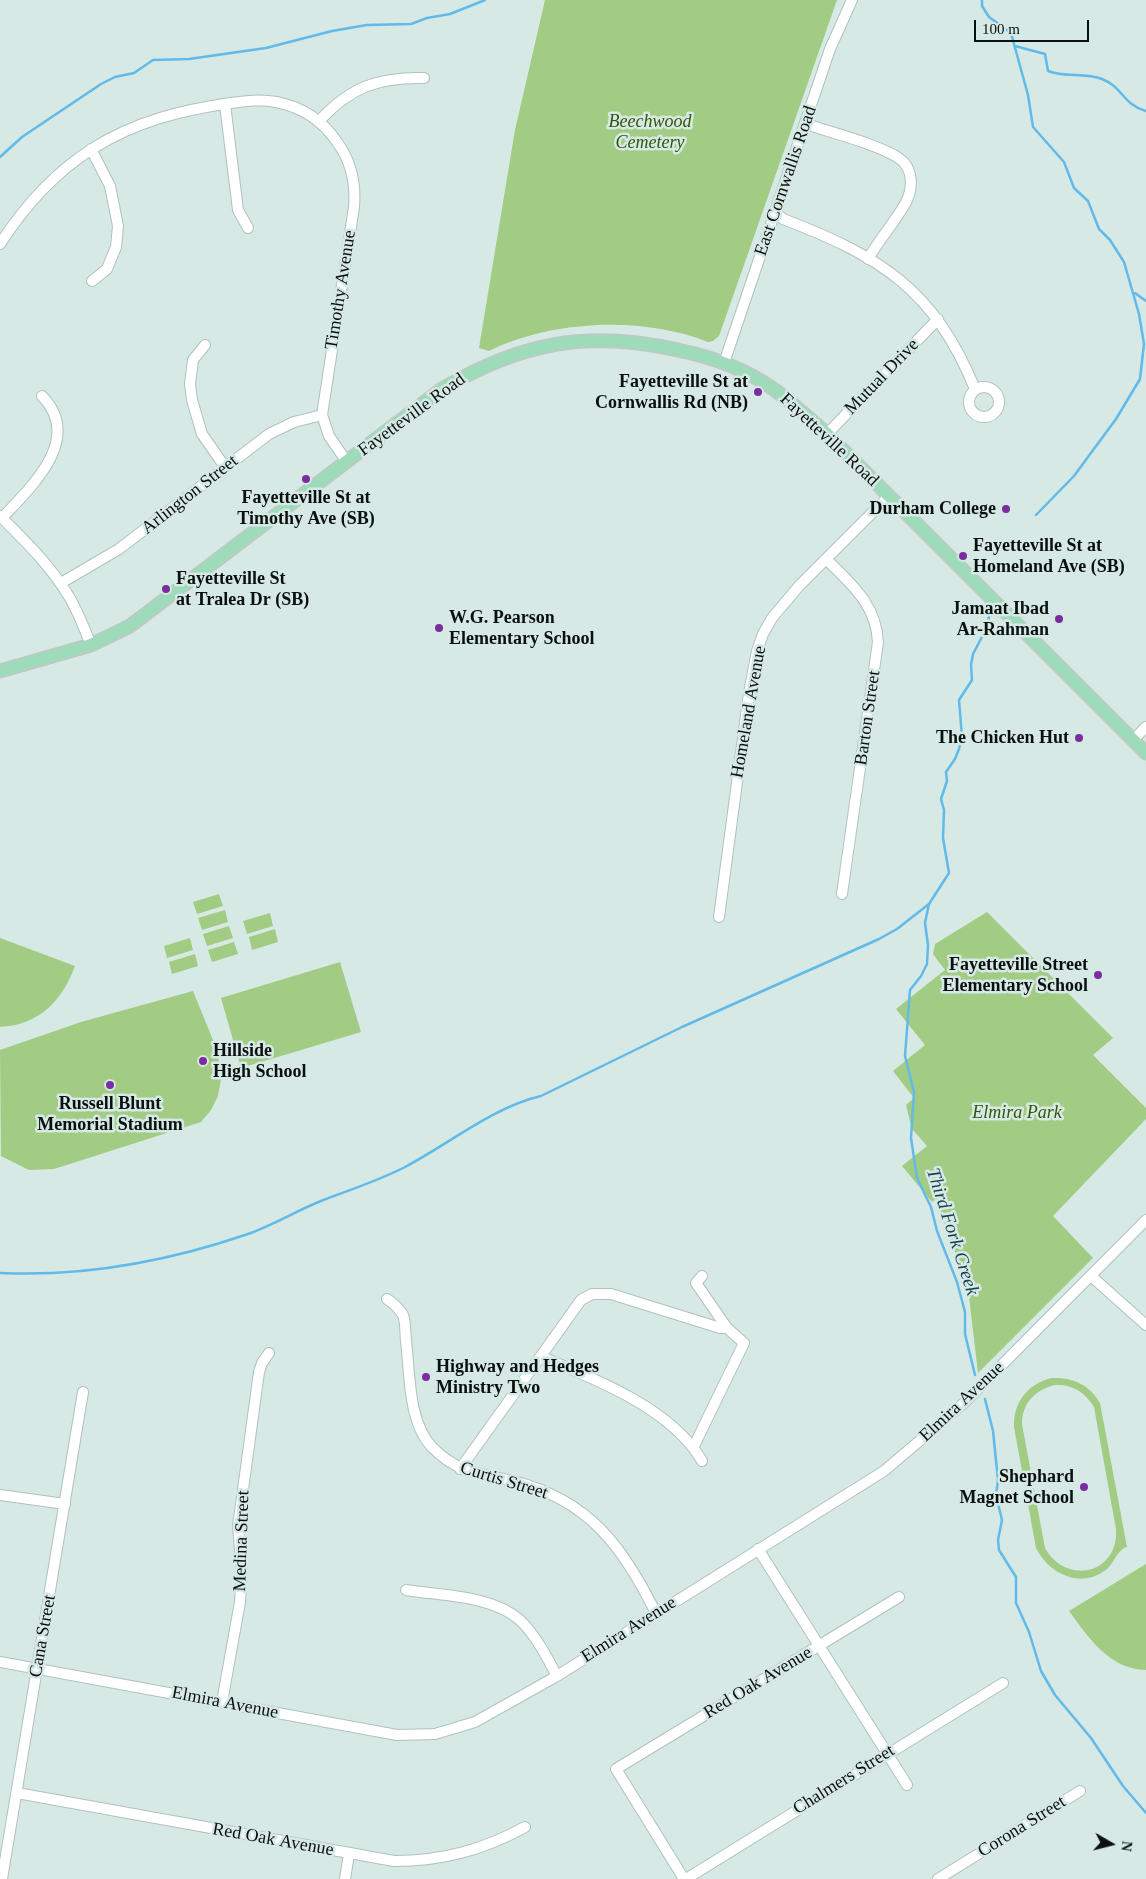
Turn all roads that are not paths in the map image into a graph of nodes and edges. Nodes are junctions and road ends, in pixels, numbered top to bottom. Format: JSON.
{"nodes":[{"id":1,"x":852,"y":0,"type":"edge"},
{"id":2,"x":424,"y":78,"type":"dead end"},
{"id":3,"x":226,"y":104,"type":"junction"},
{"id":4,"x":320,"y":120,"type":"junction"},
{"id":5,"x":806,"y":124,"type":"junction"},
{"id":6,"x":91,"y":150,"type":"junction"},
{"id":7,"x":775,"y":212,"type":"junction"},
{"id":8,"x":248,"y":228,"type":"dead end"},
{"id":9,"x":0,"y":244,"type":"edge"},
{"id":10,"x":868,"y":258,"type":"junction"},
{"id":11,"x":92,"y":281,"type":"dead end"},
{"id":12,"x":938,"y":319,"type":"junction"},
{"id":13,"x":205,"y":345,"type":"dead end"},
{"id":14,"x":724,"y":363,"type":"junction"},
{"id":15,"x":975,"y":389,"type":"dead end"},
{"id":16,"x":42,"y":396,"type":"dead end"},
{"id":17,"x":322,"y":415,"type":"junction"},
{"id":18,"x":827,"y":434,"type":"junction"},
{"id":19,"x":347,"y":462,"type":"junction"},
{"id":20,"x":225,"y":467,"type":"junction"},
{"id":21,"x":889,"y":496,"type":"junction"},
{"id":22,"x":1,"y":517,"type":"edge"},
{"id":23,"x":826,"y":559,"type":"junction"},
{"id":24,"x":61,"y":583,"type":"junction"},
{"id":25,"x":90,"y":645,"type":"junction"},
{"id":26,"x":0,"y":671,"type":"edge"},
{"id":27,"x":1146,"y":727,"type":"edge"},
{"id":28,"x":1133,"y":740,"type":"junction"},
{"id":29,"x":1146,"y":753,"type":"edge"},
{"id":30,"x":842,"y":894,"type":"dead end"},
{"id":31,"x":719,"y":917,"type":"dead end"},
{"id":32,"x":1146,"y":1220,"type":"edge"},
{"id":33,"x":702,"y":1276,"type":"dead end"},
{"id":34,"x":1091,"y":1276,"type":"junction"},
{"id":35,"x":387,"y":1299,"type":"dead end"},
{"id":36,"x":724,"y":1324,"type":"junction"},
{"id":37,"x":1146,"y":1325,"type":"edge"},
{"id":38,"x":269,"y":1353,"type":"dead end"},
{"id":39,"x":542,"y":1357,"type":"junction"},
{"id":40,"x":83,"y":1392,"type":"dead end"},
{"id":41,"x":694,"y":1446,"type":"junction"},
{"id":42,"x":702,"y":1461,"type":"dead end"},
{"id":43,"x":460,"y":1469,"type":"junction"},
{"id":44,"x":0,"y":1495,"type":"edge"},
{"id":45,"x":65,"y":1504,"type":"junction"},
{"id":46,"x":758,"y":1549,"type":"junction"},
{"id":47,"x":406,"y":1590,"type":"dead end"},
{"id":48,"x":899,"y":1597,"type":"dead end"},
{"id":49,"x":656,"y":1613,"type":"junction"},
{"id":50,"x":818,"y":1646,"type":"junction"},
{"id":51,"x":0,"y":1662,"type":"edge"},
{"id":52,"x":37,"y":1668,"type":"junction"},
{"id":53,"x":557,"y":1676,"type":"junction"},
{"id":54,"x":1003,"y":1683,"type":"dead end"},
{"id":55,"x":222,"y":1702,"type":"junction"},
{"id":56,"x":887,"y":1754,"type":"junction"},
{"id":57,"x":907,"y":1785,"type":"dead end"},
{"id":58,"x":1080,"y":1791,"type":"dead end"},
{"id":59,"x":17,"y":1793,"type":"junction"},
{"id":60,"x":525,"y":1827,"type":"dead end"},
{"id":61,"x":349,"y":1854,"type":"junction"},
{"id":62,"x":2,"y":1879,"type":"edge"},
{"id":63,"x":345,"y":1879,"type":"edge"},
{"id":64,"x":685,"y":1879,"type":"edge"},
{"id":65,"x":938,"y":1879,"type":"edge"}],
"edges":[{"from":1,"to":5,"type":"street","name":"East Cornwallis Road"},
{"from":2,"to":4,"type":"street"},
{"from":3,"to":4,"type":"street"},
{"from":3,"to":6,"type":"street"},
{"from":3,"to":8,"type":"street"},
{"from":4,"to":17,"type":"street","name":"Timothy Avenue"},
{"from":5,"to":7,"type":"street","name":"East Cornwallis Road"},
{"from":5,"to":10,"type":"street"},
{"from":6,"to":9,"type":"street"},
{"from":6,"to":11,"type":"street"},
{"from":7,"to":10,"type":"street"},
{"from":7,"to":14,"type":"street","name":"East Cornwallis Road"},
{"from":10,"to":12,"type":"street"},
{"from":12,"to":15,"type":"street"},
{"from":12,"to":18,"type":"street","name":"Mutual Drive"},
{"from":13,"to":20,"type":"street"},
{"from":14,"to":18,"type":"main road","name":"Fayetteville Road"},
{"from":14,"to":19,"type":"main road","name":"Fayetteville Road"},
{"from":16,"to":22,"type":"street"},
{"from":17,"to":19,"type":"street","name":"Timothy Avenue"},
{"from":17,"to":20,"type":"street","name":"Arlington Street"},
{"from":18,"to":21,"type":"main road","name":"Fayetteville Road"},
{"from":19,"to":25,"type":"main road","name":"Fayetteville Road"},
{"from":20,"to":24,"type":"street","name":"Arlington Street"},
{"from":21,"to":23,"type":"street","name":"Homeland Avenue"},
{"from":21,"to":28,"type":"main road","name":"Fayetteville Road"},
{"from":22,"to":24,"type":"street"},
{"from":23,"to":30,"type":"street","name":"Barton Street"},
{"from":23,"to":31,"type":"street","name":"Homeland Avenue"},
{"from":24,"to":25,"type":"street"},
{"from":25,"to":26,"type":"main road","name":"Fayetteville Road"},
{"from":27,"to":28,"type":"street"},
{"from":28,"to":29,"type":"main road","name":"Fayetteville Road"},
{"from":32,"to":34,"type":"street","name":"Elmira Avenue"},
{"from":33,"to":36,"type":"street"},
{"from":34,"to":37,"type":"street"},
{"from":34,"to":46,"type":"street","name":"Elmira Avenue"},
{"from":35,"to":43,"type":"street","name":"Curtis Street"},
{"from":36,"to":39,"type":"street"},
{"from":36,"to":41,"type":"street"},
{"from":38,"to":55,"type":"street","name":"Medina Street"},
{"from":39,"to":41,"type":"street"},
{"from":39,"to":43,"type":"street"},
{"from":40,"to":45,"type":"street","name":"Cana Street"},
{"from":41,"to":42,"type":"street"},
{"from":43,"to":49,"type":"street","name":"Curtis Street"},
{"from":44,"to":45,"type":"street"},
{"from":45,"to":52,"type":"street","name":"Cana Street"},
{"from":46,"to":49,"type":"street","name":"Elmira Avenue"},
{"from":46,"to":50,"type":"street"},
{"from":47,"to":53,"type":"street"},
{"from":48,"to":50,"type":"street","name":"Red Oak Avenue"},
{"from":49,"to":53,"type":"street","name":"Elmira Avenue"},
{"from":50,"to":56,"type":"street"},
{"from":50,"to":64,"type":"street","name":"Red Oak Avenue"},
{"from":51,"to":52,"type":"street","name":"Elmira Avenue"},
{"from":52,"to":55,"type":"street","name":"Elmira Avenue"},
{"from":52,"to":59,"type":"street","name":"Cana Street"},
{"from":53,"to":55,"type":"street","name":"Elmira Avenue"},
{"from":54,"to":56,"type":"street","name":"Chalmers Street"},
{"from":56,"to":57,"type":"street"},
{"from":56,"to":64,"type":"street","name":"Chalmers Street"},
{"from":58,"to":65,"type":"street","name":"Corona Street"},
{"from":59,"to":61,"type":"street","name":"Red Oak Avenue"},
{"from":59,"to":62,"type":"street","name":"Cana Street"},
{"from":60,"to":61,"type":"street","name":"Red Oak Avenue"},
{"from":61,"to":63,"type":"street"}]}
